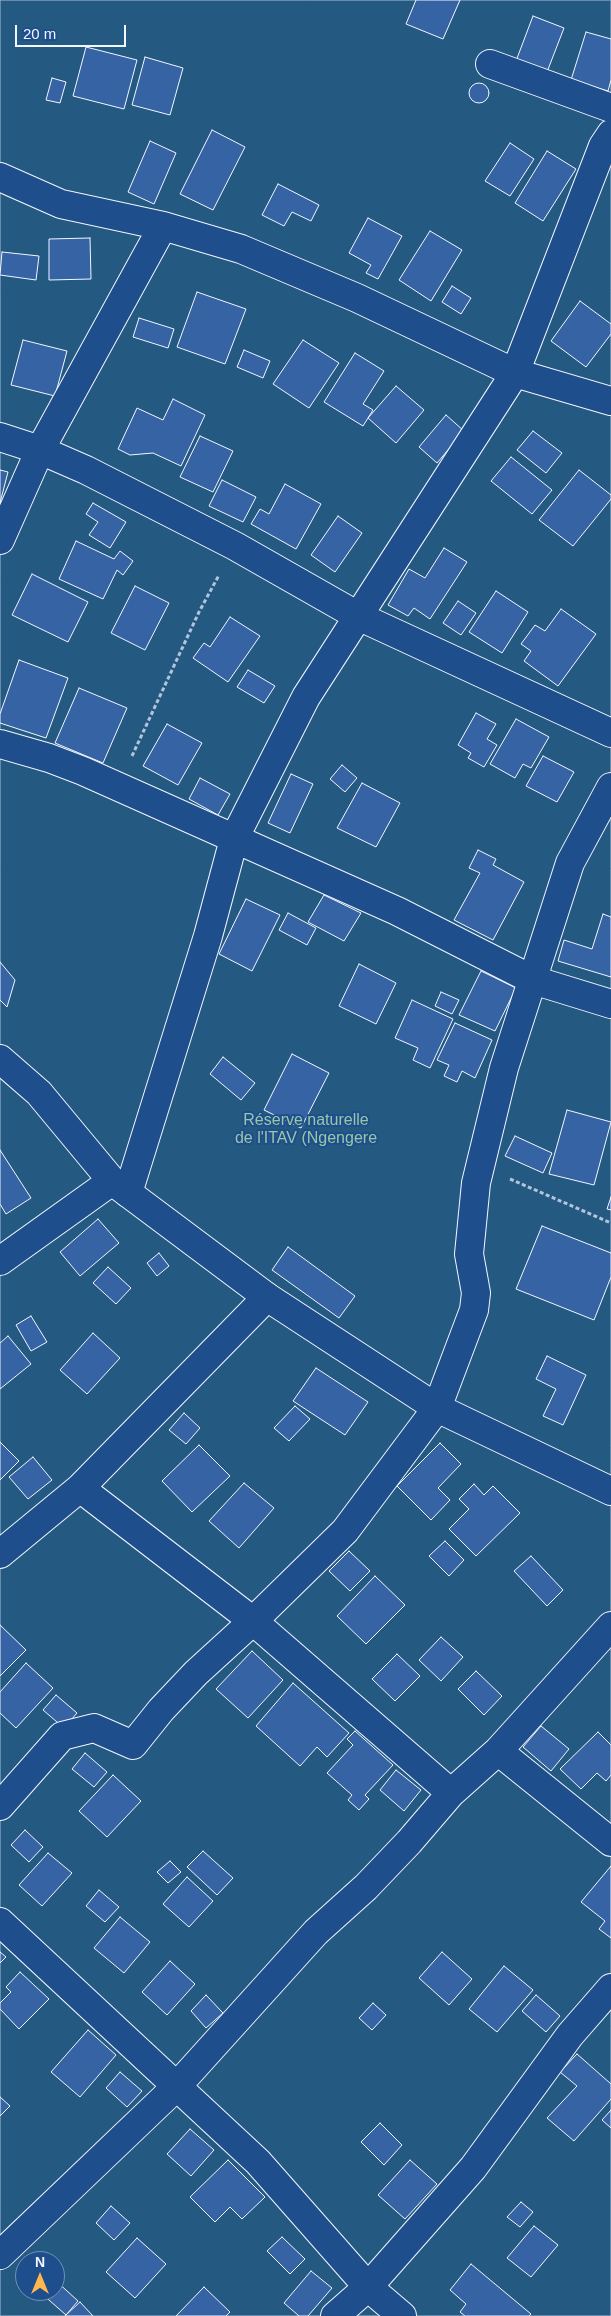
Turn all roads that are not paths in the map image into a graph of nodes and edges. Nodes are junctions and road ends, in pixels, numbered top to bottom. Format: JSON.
{"nodes":[{"id":1,"x":490,"y":64,"type":"dead end"},
{"id":2,"x":611,"y":108,"type":"edge"},
{"id":3,"x":611,"y":134,"type":"edge"},
{"id":4,"x":0,"y":177,"type":"edge"},
{"id":5,"x":163,"y":226,"type":"junction"},
{"id":6,"x":515,"y":373,"type":"junction"},
{"id":7,"x":611,"y":401,"type":"edge"},
{"id":8,"x":0,"y":437,"type":"edge"},
{"id":9,"x":40,"y":450,"type":"junction"},
{"id":10,"x":0,"y":540,"type":"edge"},
{"id":11,"x":358,"y":616,"type":"junction"},
{"id":12,"x":611,"y":732,"type":"edge"},
{"id":13,"x":0,"y":744,"type":"edge"},
{"id":14,"x":611,"y":787,"type":"edge"},
{"id":15,"x":234,"y":839,"type":"junction"},
{"id":16,"x":533,"y":980,"type":"junction"},
{"id":17,"x":611,"y":1004,"type":"edge"},
{"id":18,"x":0,"y":1059,"type":"edge"},
{"id":19,"x":120,"y":1187,"type":"junction"},
{"id":20,"x":0,"y":1261,"type":"edge"},
{"id":21,"x":267,"y":1297,"type":"junction"},
{"id":22,"x":436,"y":1408,"type":"junction"},
{"id":23,"x":80,"y":1488,"type":"junction"},
{"id":24,"x":611,"y":1490,"type":"edge"},
{"id":25,"x":0,"y":1554,"type":"edge"},
{"id":26,"x":253,"y":1621,"type":"junction"},
{"id":27,"x":611,"y":1626,"type":"edge"},
{"id":28,"x":498,"y":1751,"type":"junction"},
{"id":29,"x":451,"y":1794,"type":"junction"},
{"id":30,"x":0,"y":1806,"type":"edge"},
{"id":31,"x":611,"y":1842,"type":"edge"},
{"id":32,"x":0,"y":1922,"type":"edge"},
{"id":33,"x":611,"y":1988,"type":"edge"},
{"id":34,"x":178,"y":2086,"type":"junction"},
{"id":35,"x":0,"y":2255,"type":"edge"},
{"id":36,"x":368,"y":2287,"type":"junction"},
{"id":37,"x":335,"y":2316,"type":"edge"},
{"id":38,"x":402,"y":2316,"type":"edge"}],
"edges":[{"from":1,"to":2,"type":"street"},
{"from":3,"to":6,"type":"street"},
{"from":4,"to":5,"type":"street"},
{"from":5,"to":6,"type":"street"},
{"from":5,"to":9,"type":"street"},
{"from":6,"to":7,"type":"street"},
{"from":6,"to":11,"type":"street"},
{"from":8,"to":9,"type":"street"},
{"from":9,"to":10,"type":"street"},
{"from":9,"to":11,"type":"street"},
{"from":11,"to":12,"type":"street"},
{"from":11,"to":15,"type":"street"},
{"from":13,"to":15,"type":"street"},
{"from":14,"to":16,"type":"street"},
{"from":15,"to":16,"type":"street"},
{"from":15,"to":19,"type":"street"},
{"from":16,"to":17,"type":"street"},
{"from":16,"to":22,"type":"street"},
{"from":18,"to":19,"type":"street"},
{"from":19,"to":20,"type":"street"},
{"from":19,"to":21,"type":"street"},
{"from":21,"to":22,"type":"street"},
{"from":21,"to":23,"type":"street"},
{"from":22,"to":24,"type":"street"},
{"from":22,"to":26,"type":"street"},
{"from":23,"to":25,"type":"street"},
{"from":23,"to":26,"type":"street"},
{"from":26,"to":29,"type":"street"},
{"from":26,"to":30,"type":"street"},
{"from":27,"to":28,"type":"street"},
{"from":28,"to":29,"type":"street"},
{"from":28,"to":31,"type":"street"},
{"from":29,"to":34,"type":"street"},
{"from":32,"to":34,"type":"street"},
{"from":33,"to":36,"type":"street"},
{"from":34,"to":35,"type":"street"},
{"from":34,"to":36,"type":"street"},
{"from":36,"to":37,"type":"street"},
{"from":36,"to":38,"type":"street"}]}
